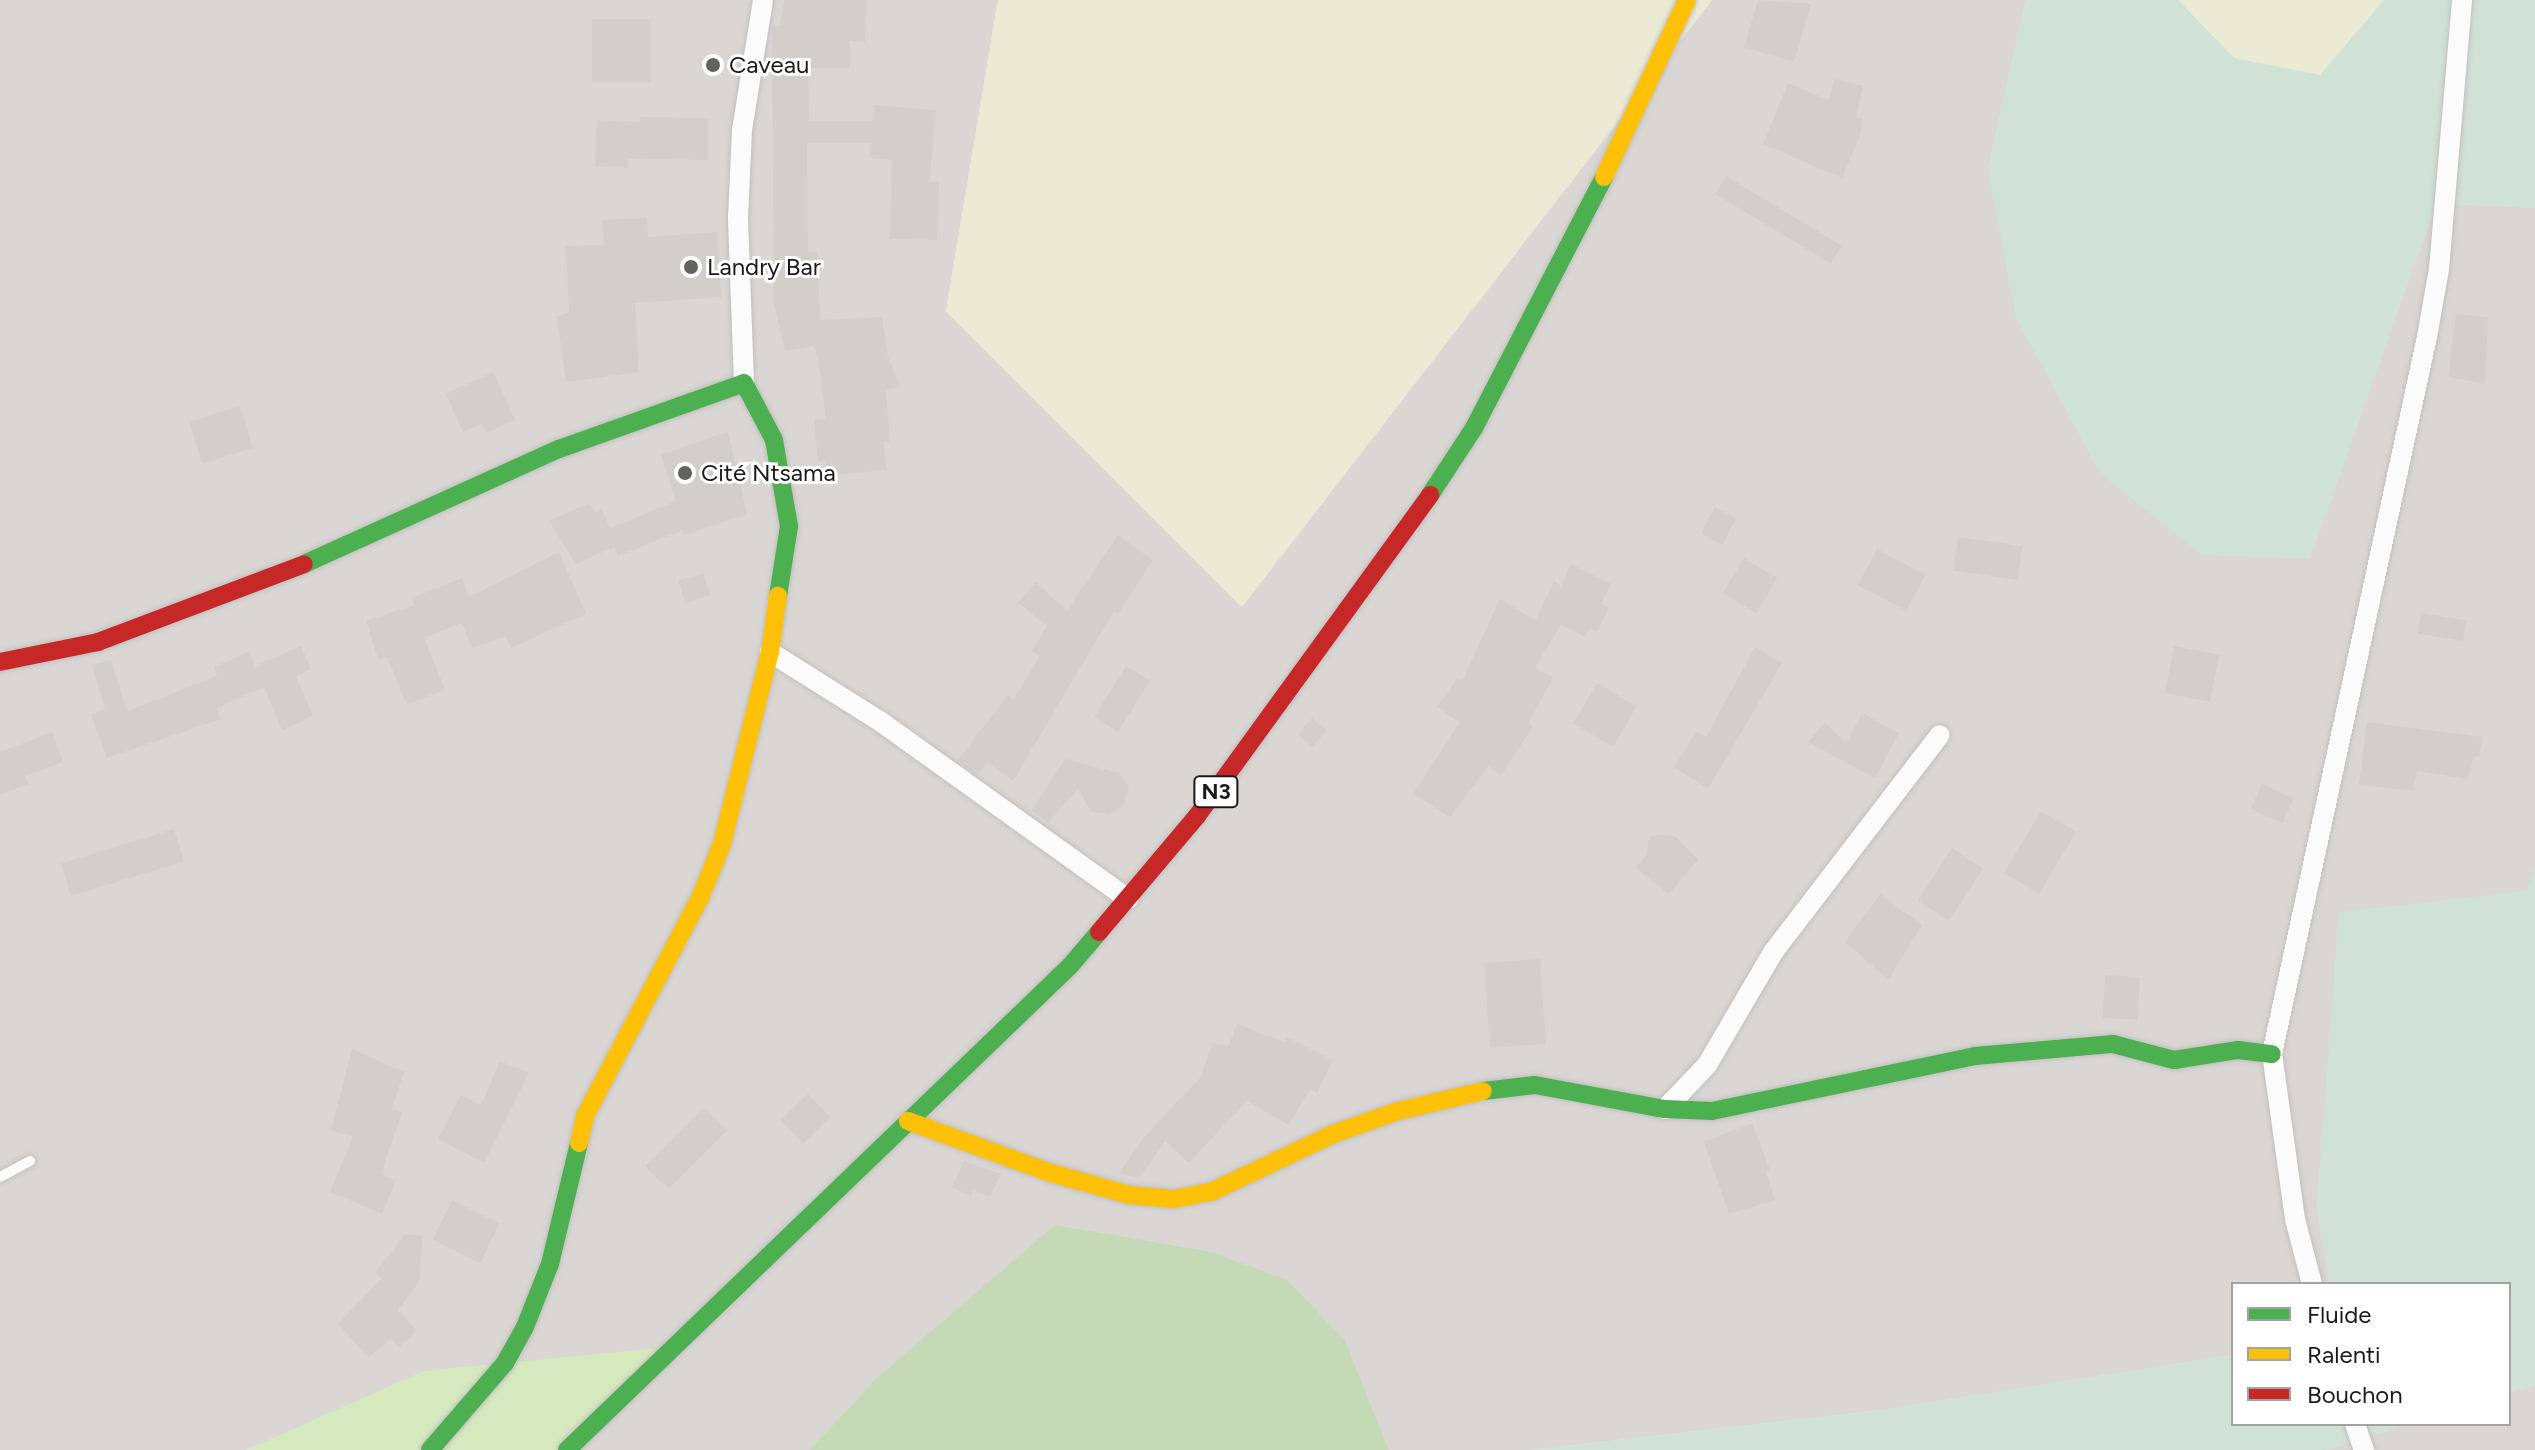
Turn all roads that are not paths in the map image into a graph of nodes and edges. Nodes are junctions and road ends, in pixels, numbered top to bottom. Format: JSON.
{"nodes":[{"id":1,"x":763,"y":0,"type":"edge"},
{"id":2,"x":1687,"y":0,"type":"edge"},
{"id":3,"x":2462,"y":0,"type":"edge"},
{"id":4,"x":744,"y":383,"type":"junction"},
{"id":5,"x":770,"y":652,"type":"junction"},
{"id":6,"x":0,"y":662,"type":"edge"},
{"id":7,"x":1940,"y":735,"type":"dead end"},
{"id":8,"x":1128,"y":899,"type":"junction"},
{"id":9,"x":2272,"y":1054,"type":"junction"},
{"id":10,"x":1665,"y":1109,"type":"junction"},
{"id":11,"x":908,"y":1121,"type":"junction"},
{"id":12,"x":30,"y":1161,"type":"dead end"},
{"id":13,"x":0,"y":1177,"type":"edge"},
{"id":14,"x":2311,"y":1282,"type":"edge"},
{"id":15,"x":2356,"y":1426,"type":"edge"},
{"id":16,"x":430,"y":1450,"type":"edge"},
{"id":17,"x":567,"y":1450,"type":"edge"},
{"id":18,"x":2364,"y":1450,"type":"edge"}],
"edges":[{"from":1,"to":4,"type":"street"},
{"from":2,"to":8,"type":"main road","number":"N3"},
{"from":3,"to":9,"type":"street"},
{"from":4,"to":5,"type":"main road"},
{"from":4,"to":6,"type":"main road"},
{"from":5,"to":8,"type":"street"},
{"from":5,"to":16,"type":"main road"},
{"from":7,"to":10,"type":"street"},
{"from":8,"to":11,"type":"main road","number":"N3"},
{"from":9,"to":10,"type":"main road"},
{"from":9,"to":14,"type":"street"},
{"from":10,"to":11,"type":"main road"},
{"from":11,"to":17,"type":"main road","number":"N3"},
{"from":12,"to":13,"type":"lane"},
{"from":15,"to":18,"type":"street"}]}
